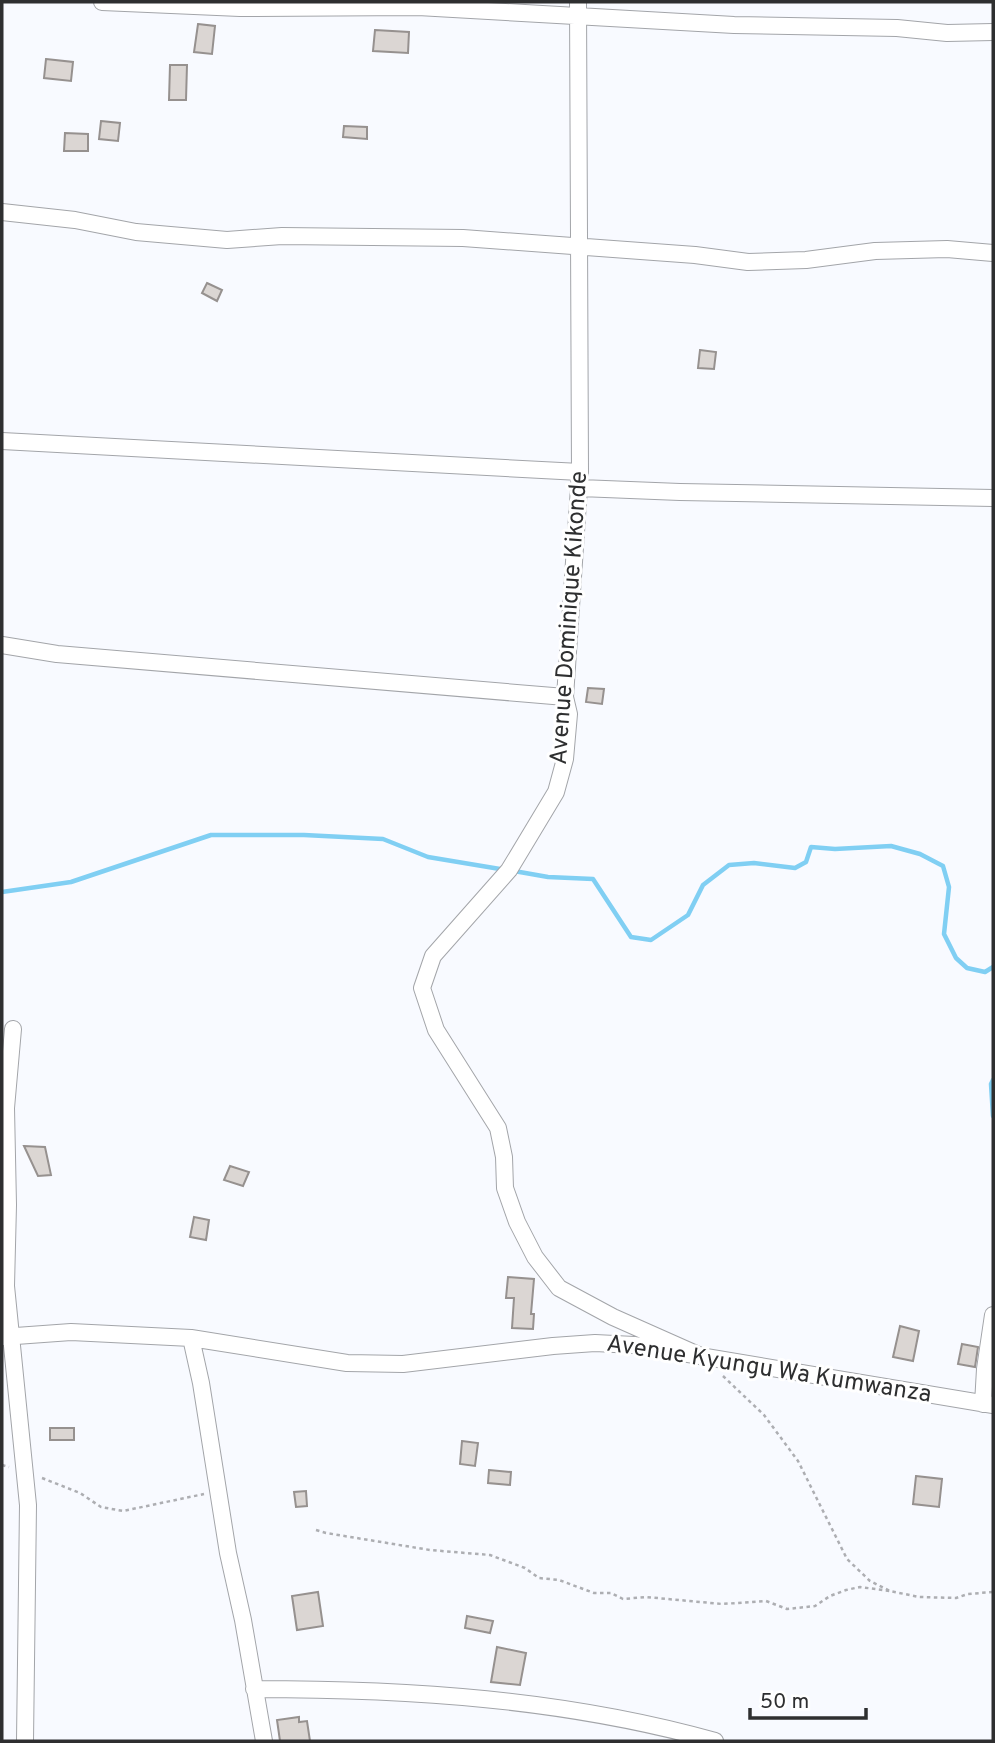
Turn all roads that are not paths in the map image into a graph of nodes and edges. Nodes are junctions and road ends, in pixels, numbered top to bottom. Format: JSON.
{"nodes":[{"id":1,"x":102,"y":2,"type":"edge"},
{"id":2,"x":578,"y":8,"type":"edge"},
{"id":3,"x":993,"y":32,"type":"edge"},
{"id":4,"x":2,"y":212,"type":"edge"},
{"id":5,"x":580,"y":247,"type":"junction"},
{"id":6,"x":993,"y":253,"type":"edge"},
{"id":7,"x":2,"y":441,"type":"edge"},
{"id":8,"x":580,"y":480,"type":"junction"},
{"id":9,"x":993,"y":498,"type":"edge"},
{"id":10,"x":2,"y":645,"type":"edge"},
{"id":11,"x":565,"y":697,"type":"junction"},
{"id":12,"x":13,"y":1029,"type":"dead end"},
{"id":13,"x":993,"y":1315,"type":"edge"},
{"id":14,"x":6,"y":1337,"type":"edge"},
{"id":15,"x":191,"y":1338,"type":"junction"},
{"id":16,"x":703,"y":1357,"type":"junction"},
{"id":17,"x":988,"y":1404,"type":"edge"},
{"id":18,"x":254,"y":1689,"type":"junction"},
{"id":19,"x":25,"y":1741,"type":"edge"},
{"id":20,"x":264,"y":1741,"type":"edge"},
{"id":21,"x":715,"y":1741,"type":"edge"}],
"edges":[{"from":1,"to":2,"type":"street"},
{"from":2,"to":3,"type":"street"},
{"from":2,"to":5,"type":"street","name":"Avenue Dominique Kikonde"},
{"from":4,"to":5,"type":"street"},
{"from":5,"to":6,"type":"street"},
{"from":5,"to":8,"type":"street","name":"Avenue Dominique Kikonde"},
{"from":7,"to":8,"type":"street"},
{"from":8,"to":9,"type":"street"},
{"from":8,"to":11,"type":"street","name":"Avenue Dominique Kikonde"},
{"from":10,"to":11,"type":"street"},
{"from":11,"to":16,"type":"street","name":"Avenue Dominique Kikonde"},
{"from":12,"to":14,"type":"street"},
{"from":13,"to":17,"type":"street"},
{"from":14,"to":15,"type":"street","name":"Avenue Kyungu Wa Kumwanza"},
{"from":14,"to":19,"type":"street"},
{"from":15,"to":16,"type":"street","name":"Avenue Kyungu Wa Kumwanza"},
{"from":15,"to":18,"type":"street"},
{"from":16,"to":17,"type":"street","name":"Avenue Kyungu Wa Kumwanza"},
{"from":18,"to":20,"type":"street"},
{"from":18,"to":21,"type":"street"}]}
